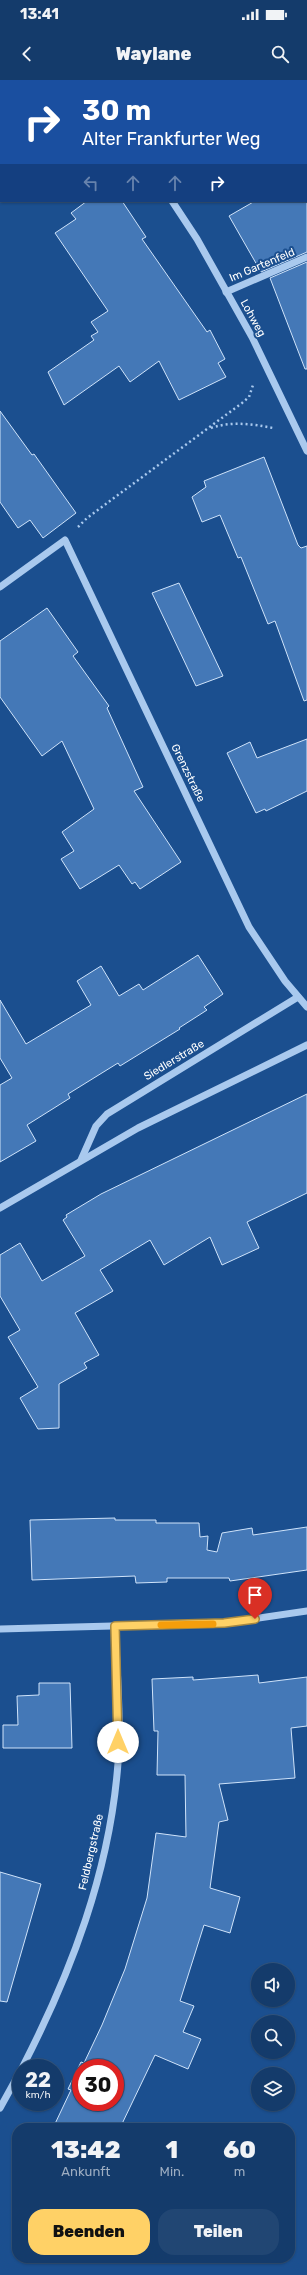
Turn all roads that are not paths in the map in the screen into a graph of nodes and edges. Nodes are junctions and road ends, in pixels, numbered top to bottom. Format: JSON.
{"nodes":[{"id":1,"x":173,"y":202,"type":"edge"},
{"id":2,"x":307,"y":258,"type":"edge"},
{"id":3,"x":226,"y":292,"type":"junction"},
{"id":4,"x":307,"y":451,"type":"edge"},
{"id":5,"x":0,"y":587,"type":"edge"},
{"id":6,"x":298,"y":997,"type":"junction"},
{"id":7,"x":307,"y":1007,"type":"edge"},
{"id":8,"x":307,"y":1045,"type":"edge"},
{"id":9,"x":81,"y":1160,"type":"junction"},
{"id":10,"x":0,"y":1208,"type":"edge"},
{"id":11,"x":307,"y":1611,"type":"edge"},
{"id":12,"x":115,"y":1626,"type":"junction"},
{"id":13,"x":0,"y":1629,"type":"edge"},
{"id":14,"x":27,"y":2059,"type":"edge"},
{"id":15,"x":12,"y":2087,"type":"edge"},
{"id":16,"x":0,"y":2108,"type":"edge"}],
"edges":[{"from":1,"to":3,"type":"street","name":"Lohweg"},
{"from":2,"to":3,"type":"street","name":"Im Gartenfeld"},
{"from":3,"to":4,"type":"street","name":"Lohweg"},
{"from":5,"to":6,"type":"street","name":"Grenzstraße"},
{"from":6,"to":7,"type":"street","name":"Grenzstraße"},
{"from":6,"to":9,"type":"street","name":"Siedlerstraße"},
{"from":8,"to":9,"type":"street"},
{"from":9,"to":10,"type":"street"},
{"from":11,"to":12,"type":"street"},
{"from":12,"to":13,"type":"street"},
{"from":12,"to":14,"type":"street","name":"Feldbergstraße"},
{"from":15,"to":16,"type":"street","name":"Feldbergstraße"}]}
